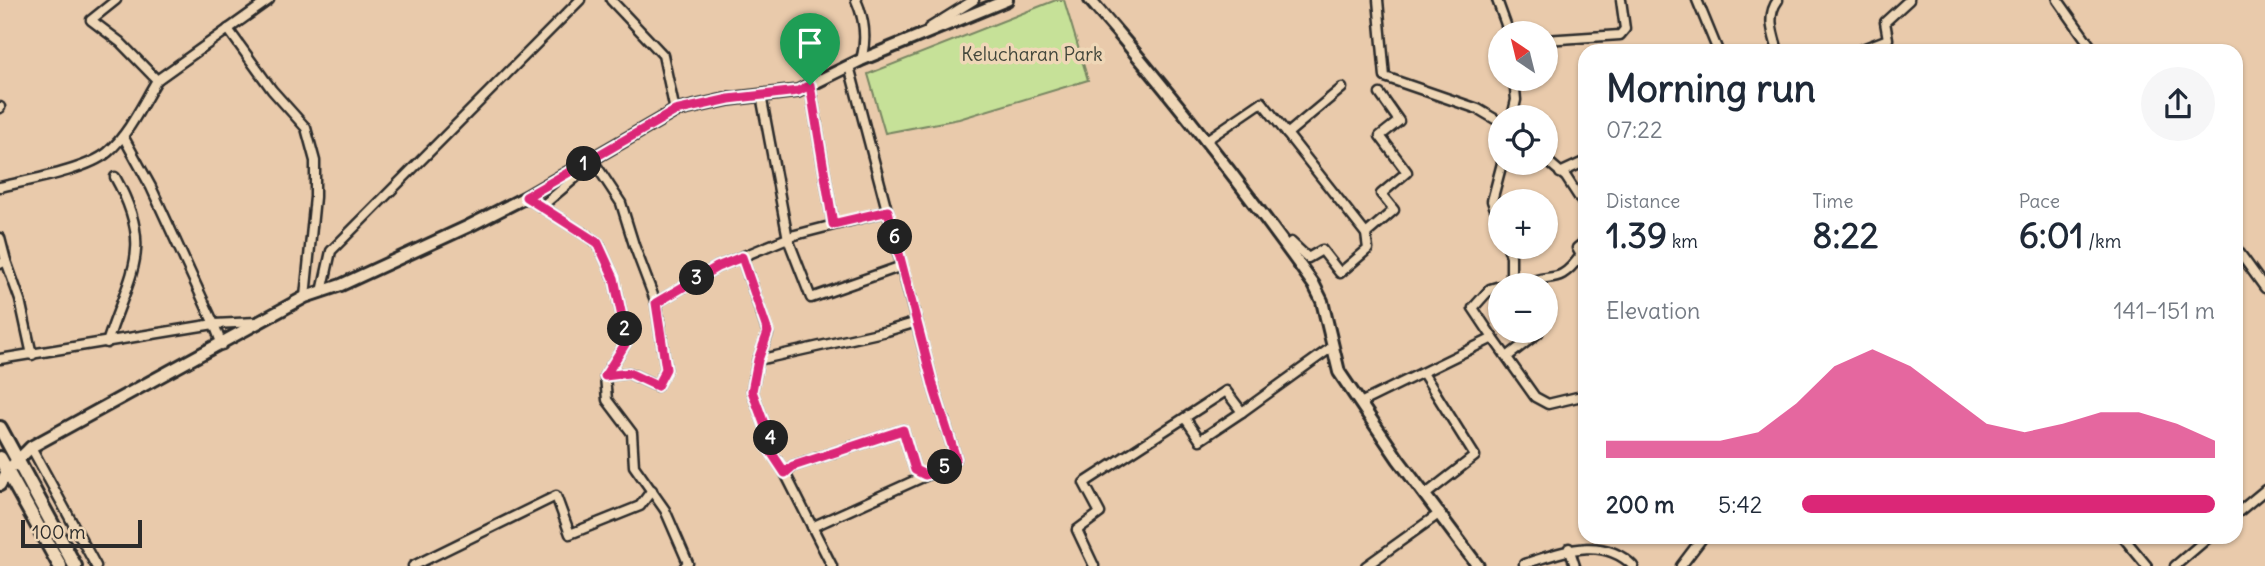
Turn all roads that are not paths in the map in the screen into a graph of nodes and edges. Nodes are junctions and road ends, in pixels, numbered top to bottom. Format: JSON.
{"nodes":[{"id":1,"x":116,"y":0,"type":"edge"},
{"id":2,"x":269,"y":0,"type":"edge"},
{"id":3,"x":580,"y":0,"type":"edge"},
{"id":4,"x":611,"y":0,"type":"edge"},
{"id":5,"x":856,"y":0,"type":"edge"},
{"id":6,"x":974,"y":0,"type":"edge"},
{"id":7,"x":1007,"y":0,"type":"edge"},
{"id":8,"x":1090,"y":0,"type":"edge"},
{"id":9,"x":1378,"y":0,"type":"edge"},
{"id":10,"x":1497,"y":0,"type":"edge"},
{"id":11,"x":1621,"y":0,"type":"edge"},
{"id":12,"x":1697,"y":0,"type":"edge"},
{"id":13,"x":1779,"y":0,"type":"edge"},
{"id":14,"x":1909,"y":0,"type":"edge"},
{"id":15,"x":2058,"y":0,"type":"edge"},
{"id":16,"x":1505,"y":21,"type":"edge"},
{"id":17,"x":228,"y":29,"type":"junction"},
{"id":18,"x":1558,"y":39,"type":"edge"},
{"id":19,"x":908,"y":40,"type":"junction"},
{"id":20,"x":1715,"y":44,"type":"edge"},
{"id":21,"x":1776,"y":44,"type":"edge"},
{"id":22,"x":1874,"y":44,"type":"edge"},
{"id":23,"x":2089,"y":44,"type":"edge"},
{"id":24,"x":861,"y":60,"type":"junction"},
{"id":25,"x":849,"y":66,"type":"junction"},
{"id":26,"x":157,"y":80,"type":"junction"},
{"id":27,"x":810,"y":85,"type":"junction"},
{"id":28,"x":1342,"y":88,"type":"dead end"},
{"id":29,"x":1380,"y":94,"type":"dead end"},
{"id":30,"x":761,"y":95,"type":"junction"},
{"id":31,"x":675,"y":111,"type":"junction"},
{"id":32,"x":1488,"y":115,"type":"edge"},
{"id":33,"x":1287,"y":134,"type":"junction"},
{"id":34,"x":122,"y":136,"type":"junction"},
{"id":35,"x":1205,"y":141,"type":"junction"},
{"id":36,"x":1578,"y":165,"type":"edge"},
{"id":37,"x":1560,"y":173,"type":"joint"},
{"id":38,"x":115,"y":177,"type":"dead end"},
{"id":39,"x":0,"y":187,"type":"edge"},
{"id":40,"x":526,"y":197,"type":"junction"},
{"id":41,"x":1578,"y":197,"type":"edge"},
{"id":42,"x":541,"y":207,"type":"junction"},
{"id":43,"x":888,"y":211,"type":"junction"},
{"id":44,"x":833,"y":224,"type":"junction"},
{"id":45,"x":1366,"y":234,"type":"junction"},
{"id":46,"x":0,"y":238,"type":"edge"},
{"id":47,"x":788,"y":239,"type":"junction"},
{"id":48,"x":1291,"y":242,"type":"dead end"},
{"id":49,"x":742,"y":257,"type":"junction"},
{"id":50,"x":2243,"y":258,"type":"edge"},
{"id":51,"x":1578,"y":259,"type":"edge"},
{"id":52,"x":3,"y":263,"type":"edge"},
{"id":53,"x":902,"y":266,"type":"junction"},
{"id":54,"x":1558,"y":277,"type":"edge"},
{"id":55,"x":2265,"y":288,"type":"edge"},
{"id":56,"x":1488,"y":291,"type":"edge"},
{"id":57,"x":322,"y":292,"type":"junction"},
{"id":58,"x":305,"y":297,"type":"junction"},
{"id":59,"x":656,"y":303,"type":"junction"},
{"id":60,"x":917,"y":321,"type":"junction"},
{"id":61,"x":258,"y":322,"type":"junction"},
{"id":62,"x":215,"y":324,"type":"junction"},
{"id":63,"x":1488,"y":330,"type":"edge"},
{"id":64,"x":1488,"y":340,"type":"edge"},
{"id":65,"x":107,"y":343,"type":"junction"},
{"id":66,"x":1497,"y":343,"type":"edge"},
{"id":67,"x":1525,"y":343,"type":"edge"},
{"id":68,"x":222,"y":345,"type":"junction"},
{"id":69,"x":1332,"y":347,"type":"junction"},
{"id":70,"x":33,"y":355,"type":"junction"},
{"id":71,"x":1507,"y":357,"type":"junction"},
{"id":72,"x":0,"y":359,"type":"edge"},
{"id":73,"x":758,"y":360,"type":"junction"},
{"id":74,"x":1423,"y":373,"type":"junction"},
{"id":75,"x":605,"y":376,"type":"junction"},
{"id":76,"x":1578,"y":397,"type":"edge"},
{"id":77,"x":1360,"y":403,"type":"junction"},
{"id":78,"x":1242,"y":412,"type":"junction"},
{"id":79,"x":1185,"y":418,"type":"junction"},
{"id":80,"x":0,"y":428,"type":"edge"},
{"id":81,"x":31,"y":447,"type":"junction"},
{"id":82,"x":18,"y":461,"type":"junction"},
{"id":83,"x":2,"y":465,"type":"edge"},
{"id":84,"x":785,"y":473,"type":"junction"},
{"id":85,"x":925,"y":475,"type":"junction"},
{"id":86,"x":0,"y":485,"type":"edge"},
{"id":87,"x":652,"y":490,"type":"junction"},
{"id":88,"x":2265,"y":490,"type":"edge"},
{"id":89,"x":1425,"y":495,"type":"junction"},
{"id":90,"x":2243,"y":508,"type":"edge"},
{"id":91,"x":1440,"y":513,"type":"junction"},
{"id":92,"x":812,"y":527,"type":"junction"},
{"id":93,"x":1698,"y":544,"type":"edge"},
{"id":94,"x":2129,"y":544,"type":"edge"},
{"id":95,"x":2201,"y":544,"type":"edge"},
{"id":96,"x":1569,"y":548,"type":"junction"},
{"id":97,"x":57,"y":565,"type":"edge"},
{"id":98,"x":1476,"y":565,"type":"edge"},
{"id":99,"x":1523,"y":565,"type":"edge"},
{"id":100,"x":75,"y":566,"type":"edge"},
{"id":101,"x":96,"y":566,"type":"edge"},
{"id":102,"x":413,"y":566,"type":"edge"},
{"id":103,"x":685,"y":566,"type":"edge"},
{"id":104,"x":832,"y":566,"type":"edge"},
{"id":105,"x":1094,"y":566,"type":"edge"},
{"id":106,"x":1366,"y":566,"type":"edge"},
{"id":107,"x":1575,"y":566,"type":"edge"},
{"id":108,"x":1633,"y":566,"type":"edge"},
{"id":109,"x":1681,"y":566,"type":"edge"},
{"id":110,"x":2147,"y":566,"type":"edge"},
{"id":111,"x":2175,"y":566,"type":"edge"}],
"edges":[{"from":1,"to":26,"type":"street"},
{"from":2,"to":17,"type":"street"},
{"from":3,"to":57,"type":"street"},
{"from":4,"to":31,"type":"street"},
{"from":5,"to":24,"type":"street"},
{"from":6,"to":19,"type":"street"},
{"from":7,"to":19,"type":"street"},
{"from":8,"to":35,"type":"street"},
{"from":9,"to":32,"type":"street"},
{"from":10,"to":16,"type":"street"},
{"from":11,"to":18,"type":"street"},
{"from":12,"to":20,"type":"street"},
{"from":13,"to":21,"type":"street"},
{"from":14,"to":22,"type":"street"},
{"from":15,"to":23,"type":"street"},
{"from":17,"to":26,"type":"street"},
{"from":17,"to":58,"type":"street"},
{"from":19,"to":24,"type":"street"},
{"from":24,"to":25,"type":"street"},
{"from":25,"to":27,"type":"street"},
{"from":25,"to":43,"type":"street"},
{"from":26,"to":34,"type":"street"},
{"from":27,"to":30,"type":"street"},
{"from":27,"to":44,"type":"street"},
{"from":28,"to":33,"type":"street"},
{"from":29,"to":45,"type":"street"},
{"from":30,"to":31,"type":"street"},
{"from":30,"to":47,"type":"street"},
{"from":31,"to":40,"type":"street"},
{"from":33,"to":35,"type":"street"},
{"from":33,"to":45,"type":"street"},
{"from":34,"to":39,"type":"street"},
{"from":34,"to":62,"type":"street"},
{"from":35,"to":69,"type":"street"},
{"from":36,"to":37,"type":"street"},
{"from":37,"to":41,"type":"street"},
{"from":38,"to":65,"type":"street"},
{"from":40,"to":42,"type":"street"},
{"from":40,"to":57,"type":"street"},
{"from":42,"to":59,"type":"street"},
{"from":42,"to":75,"type":"street"},
{"from":43,"to":44,"type":"street"},
{"from":43,"to":53,"type":"street"},
{"from":44,"to":47,"type":"street"},
{"from":45,"to":48,"type":"street"},
{"from":46,"to":52,"type":"street"},
{"from":47,"to":49,"type":"street"},
{"from":47,"to":53,"type":"street"},
{"from":49,"to":59,"type":"street"},
{"from":49,"to":73,"type":"street"},
{"from":50,"to":55,"type":"street"},
{"from":51,"to":54,"type":"street"},
{"from":52,"to":70,"type":"street"},
{"from":53,"to":60,"type":"street"},
{"from":56,"to":63,"type":"street"},
{"from":57,"to":58,"type":"street"},
{"from":58,"to":61,"type":"street"},
{"from":59,"to":75,"type":"street"},
{"from":60,"to":73,"type":"street"},
{"from":60,"to":85,"type":"street"},
{"from":61,"to":62,"type":"street"},
{"from":61,"to":68,"type":"street"},
{"from":62,"to":65,"type":"street"},
{"from":62,"to":68,"type":"street"},
{"from":64,"to":74,"type":"street"},
{"from":65,"to":70,"type":"street"},
{"from":66,"to":71,"type":"street"},
{"from":67,"to":71,"type":"street"},
{"from":68,"to":81,"type":"street"},
{"from":69,"to":77,"type":"street"},
{"from":69,"to":78,"type":"street"},
{"from":70,"to":72,"type":"street"},
{"from":71,"to":76,"type":"street"},
{"from":73,"to":84,"type":"street"},
{"from":74,"to":77,"type":"street"},
{"from":74,"to":89,"type":"street"},
{"from":75,"to":87,"type":"street"},
{"from":77,"to":89,"type":"street"},
{"from":78,"to":79,"type":"street"},
{"from":78,"to":79,"type":"street"},
{"from":79,"to":105,"type":"street"},
{"from":80,"to":82,"type":"main road"},
{"from":81,"to":82,"type":"street"},
{"from":81,"to":101,"type":"street"},
{"from":82,"to":83,"type":"street"},
{"from":82,"to":100,"type":"main road"},
{"from":83,"to":86,"type":"street"},
{"from":83,"to":97,"type":"main road"},
{"from":84,"to":85,"type":"street"},
{"from":84,"to":92,"type":"street"},
{"from":85,"to":92,"type":"street"},
{"from":87,"to":102,"type":"street"},
{"from":87,"to":103,"type":"street"},
{"from":88,"to":90,"type":"street"},
{"from":89,"to":91,"type":"street"},
{"from":91,"to":98,"type":"street"},
{"from":91,"to":106,"type":"street"},
{"from":92,"to":104,"type":"street"},
{"from":93,"to":109,"type":"street"},
{"from":94,"to":110,"type":"street"},
{"from":95,"to":111,"type":"street"},
{"from":96,"to":99,"type":"street"},
{"from":96,"to":107,"type":"street"},
{"from":96,"to":108,"type":"street"}]}
